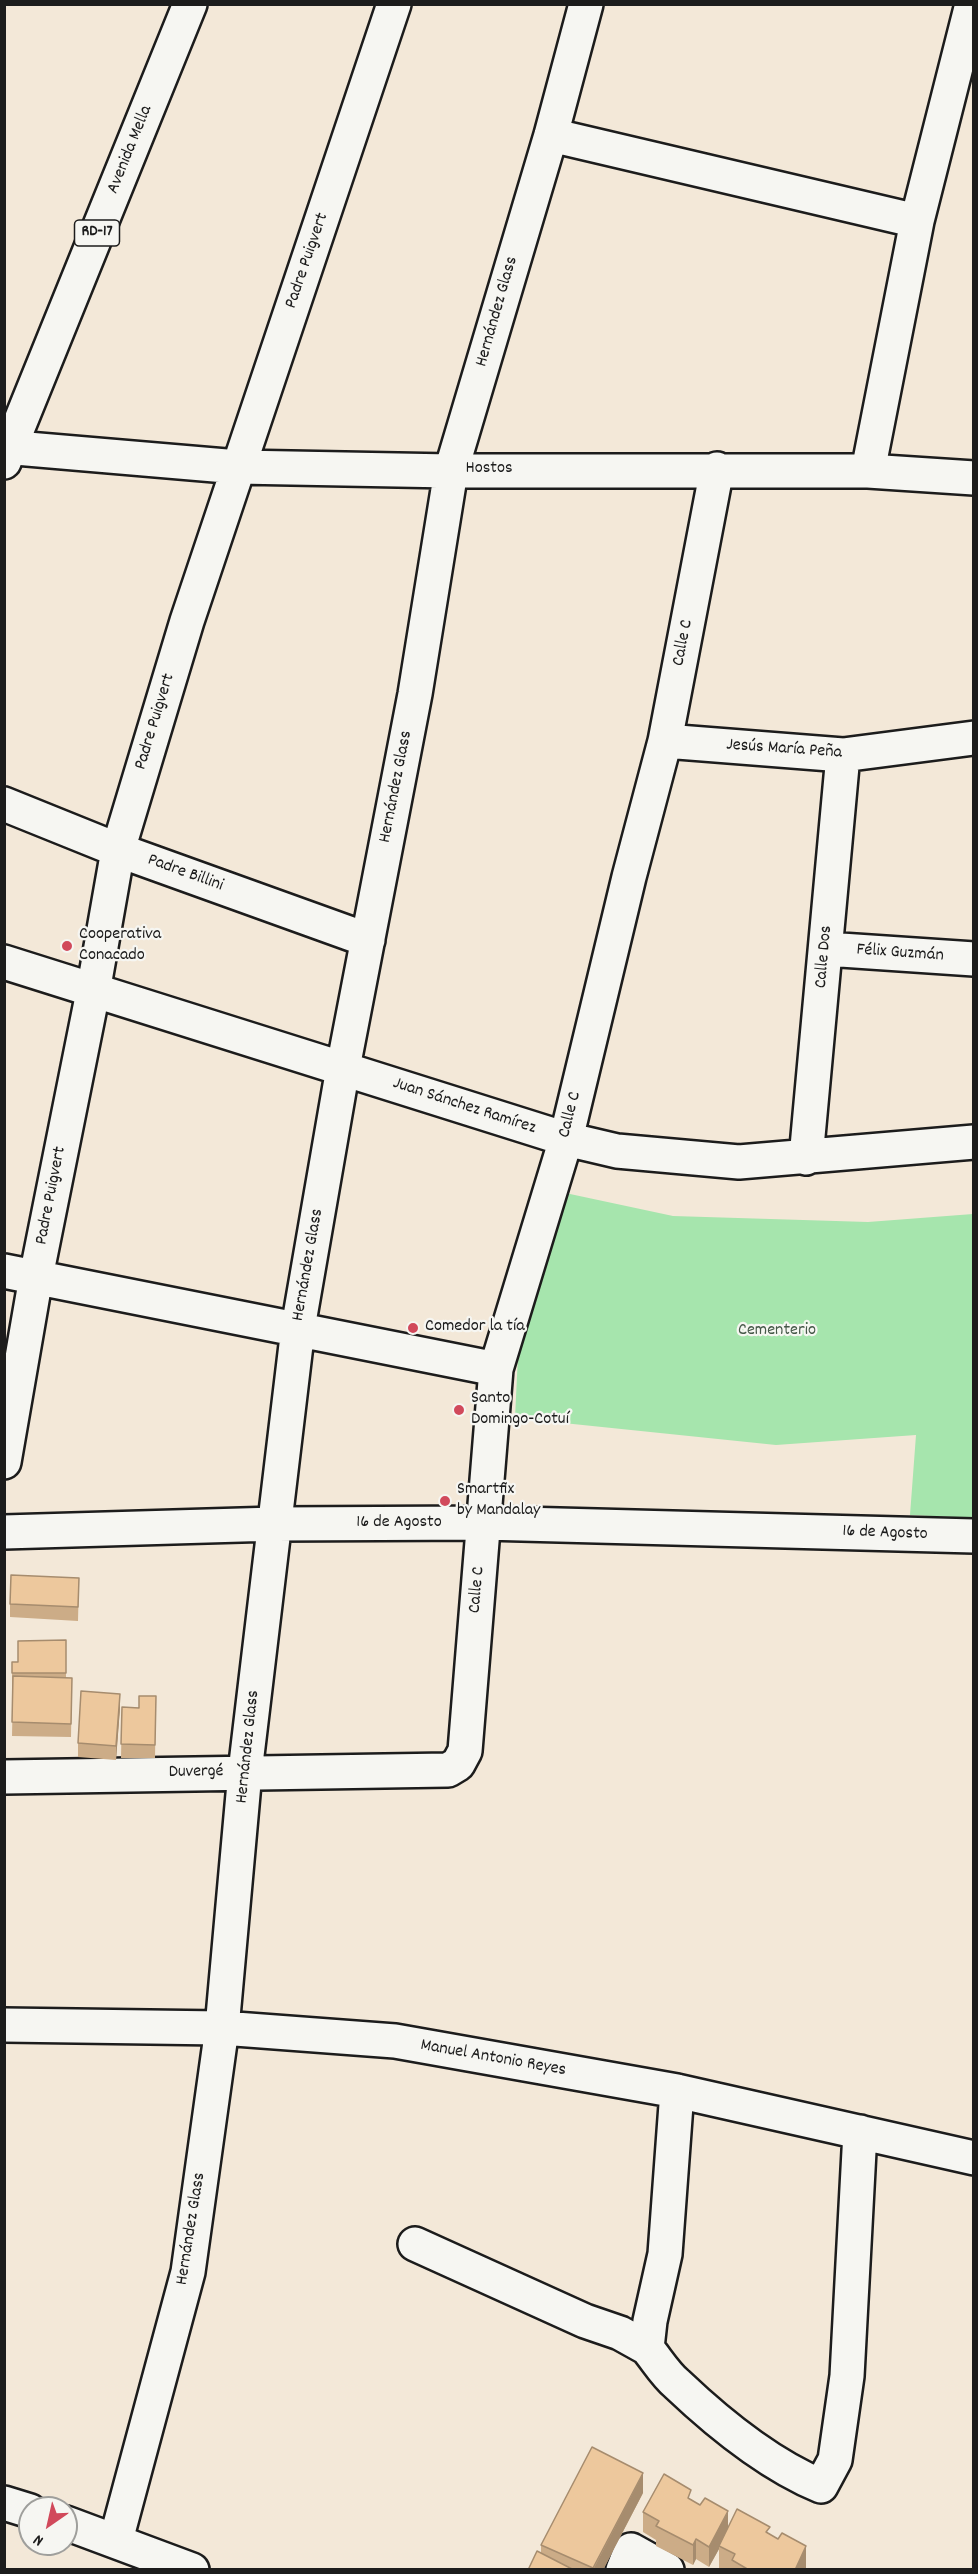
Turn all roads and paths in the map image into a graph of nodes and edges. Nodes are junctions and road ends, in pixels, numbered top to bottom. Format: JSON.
{"nodes":[{"id":1,"x":190,"y":4,"type":"edge"},
{"id":2,"x":394,"y":4,"type":"edge"},
{"id":3,"x":586,"y":4,"type":"edge"},
{"id":4,"x":972,"y":4,"type":"edge"},
{"id":5,"x":551,"y":135,"type":"junction"},
{"id":6,"x":917,"y":222,"type":"junction"},
{"id":7,"x":6,"y":452,"type":"edge"},
{"id":8,"x":238,"y":467,"type":"junction"},
{"id":9,"x":717,"y":469,"type":"junction"},
{"id":10,"x":451,"y":471,"type":"junction"},
{"id":11,"x":868,"y":471,"type":"junction"},
{"id":12,"x":974,"y":477,"type":"edge"},
{"id":13,"x":974,"y":738,"type":"edge"},
{"id":14,"x":665,"y":741,"type":"junction"},
{"id":15,"x":843,"y":755,"type":"junction"},
{"id":16,"x":4,"y":804,"type":"edge"},
{"id":17,"x":118,"y":850,"type":"junction"},
{"id":18,"x":368,"y":940,"type":"junction"},
{"id":19,"x":826,"y":949,"type":"junction"},
{"id":20,"x":974,"y":959,"type":"edge"},
{"id":21,"x":4,"y":962,"type":"edge"},
{"id":22,"x":93,"y":992,"type":"junction"},
{"id":23,"x":343,"y":1068,"type":"junction"},
{"id":24,"x":566,"y":1139,"type":"junction"},
{"id":25,"x":974,"y":1142,"type":"edge"},
{"id":26,"x":806,"y":1158,"type":"junction"},
{"id":27,"x":4,"y":1271,"type":"edge"},
{"id":28,"x":36,"y":1277,"type":"junction"},
{"id":29,"x":297,"y":1328,"type":"junction"},
{"id":30,"x":496,"y":1369,"type":"junction"},
{"id":31,"x":4,"y":1462,"type":"edge"},
{"id":32,"x":484,"y":1523,"type":"junction"},
{"id":33,"x":275,"y":1524,"type":"junction"},
{"id":34,"x":4,"y":1532,"type":"edge"},
{"id":35,"x":974,"y":1536,"type":"edge"},
{"id":36,"x":458,"y":1764,"type":"joint"},
{"id":37,"x":245,"y":1772,"type":"junction"},
{"id":38,"x":4,"y":1777,"type":"edge"},
{"id":39,"x":4,"y":2025,"type":"edge"},
{"id":40,"x":222,"y":2028,"type":"junction"},
{"id":41,"x":677,"y":2091,"type":"junction"},
{"id":42,"x":860,"y":2132,"type":"junction"},
{"id":43,"x":974,"y":2158,"type":"edge"},
{"id":44,"x":415,"y":2244,"type":"dead end"},
{"id":45,"x":647,"y":2348,"type":"junction"},
{"id":46,"x":78,"y":2527,"type":"edge"},
{"id":47,"x":116,"y":2540,"type":"junction"},
{"id":48,"x":192,"y":2570,"type":"edge"},
{"id":49,"x":623,"y":2570,"type":"edge"},
{"id":50,"x":667,"y":2570,"type":"edge"}],
"edges":[{"from":1,"to":7,"type":"street","name":"Avenida Mella","number":"RD-17"},
{"from":2,"to":8,"type":"street","name":"Padre Puigvert"},
{"from":3,"to":5,"type":"street","name":"Hernández Glass"},
{"from":4,"to":6,"type":"street"},
{"from":5,"to":6,"type":"street"},
{"from":5,"to":10,"type":"street","name":"Hernández Glass"},
{"from":6,"to":11,"type":"street"},
{"from":7,"to":8,"type":"street","name":"Hostos"},
{"from":8,"to":10,"type":"street","name":"Hostos"},
{"from":8,"to":17,"type":"street","name":"Padre Puigvert"},
{"from":9,"to":10,"type":"street","name":"Hostos"},
{"from":9,"to":11,"type":"street","name":"Hostos"},
{"from":9,"to":14,"type":"street","name":"Calle C"},
{"from":10,"to":18,"type":"street","name":"Hernández Glass"},
{"from":11,"to":12,"type":"street","name":"Hostos"},
{"from":13,"to":15,"type":"street","name":"Jesús María Peña"},
{"from":14,"to":15,"type":"street","name":"Jesús María Peña"},
{"from":14,"to":24,"type":"street","name":"Calle C"},
{"from":15,"to":19,"type":"street","name":"Calle Dos"},
{"from":16,"to":17,"type":"street","name":"Padre Billini"},
{"from":17,"to":18,"type":"street","name":"Padre Billini"},
{"from":17,"to":22,"type":"street","name":"Padre Puigvert"},
{"from":18,"to":23,"type":"street","name":"Hernández Glass"},
{"from":19,"to":20,"type":"street","name":"Félix Guzmán"},
{"from":19,"to":26,"type":"street","name":"Calle Dos"},
{"from":21,"to":22,"type":"street","name":"Juan Sánchez Ramírez"},
{"from":22,"to":23,"type":"street","name":"Juan Sánchez Ramírez"},
{"from":22,"to":28,"type":"street","name":"Padre Puigvert"},
{"from":23,"to":24,"type":"street","name":"Juan Sánchez Ramírez"},
{"from":23,"to":29,"type":"street","name":"Hernández Glass"},
{"from":24,"to":26,"type":"street","name":"Juan Sánchez Ramírez"},
{"from":24,"to":30,"type":"street","name":"Calle C"},
{"from":25,"to":26,"type":"street","name":"Juan Sánchez Ramírez"},
{"from":27,"to":28,"type":"street"},
{"from":28,"to":29,"type":"street"},
{"from":28,"to":31,"type":"street","name":"Padre Puigvert"},
{"from":29,"to":30,"type":"street"},
{"from":29,"to":33,"type":"street","name":"Hernández Glass"},
{"from":30,"to":32,"type":"street","name":"Calle C"},
{"from":32,"to":33,"type":"street","name":"16 de Agosto"},
{"from":32,"to":35,"type":"street","name":"16 de Agosto"},
{"from":32,"to":36,"type":"street","name":"Calle C"},
{"from":33,"to":34,"type":"street","name":"16 de Agosto"},
{"from":33,"to":37,"type":"street","name":"Hernández Glass"},
{"from":36,"to":37,"type":"street","name":"Duvergé"},
{"from":37,"to":38,"type":"street","name":"Duvergé"},
{"from":37,"to":40,"type":"street","name":"Hernández Glass"},
{"from":39,"to":40,"type":"street","name":"Manuel Antonio Reyes"},
{"from":40,"to":41,"type":"street","name":"Manuel Antonio Reyes"},
{"from":40,"to":47,"type":"street","name":"Hernández Glass"},
{"from":41,"to":42,"type":"street","name":"Manuel Antonio Reyes"},
{"from":41,"to":45,"type":"street"},
{"from":42,"to":43,"type":"street","name":"Manuel Antonio Reyes"},
{"from":42,"to":45,"type":"street"},
{"from":44,"to":45,"type":"street"},
{"from":46,"to":47,"type":"street"},
{"from":47,"to":48,"type":"street"},
{"from":49,"to":50,"type":"street"}]}
